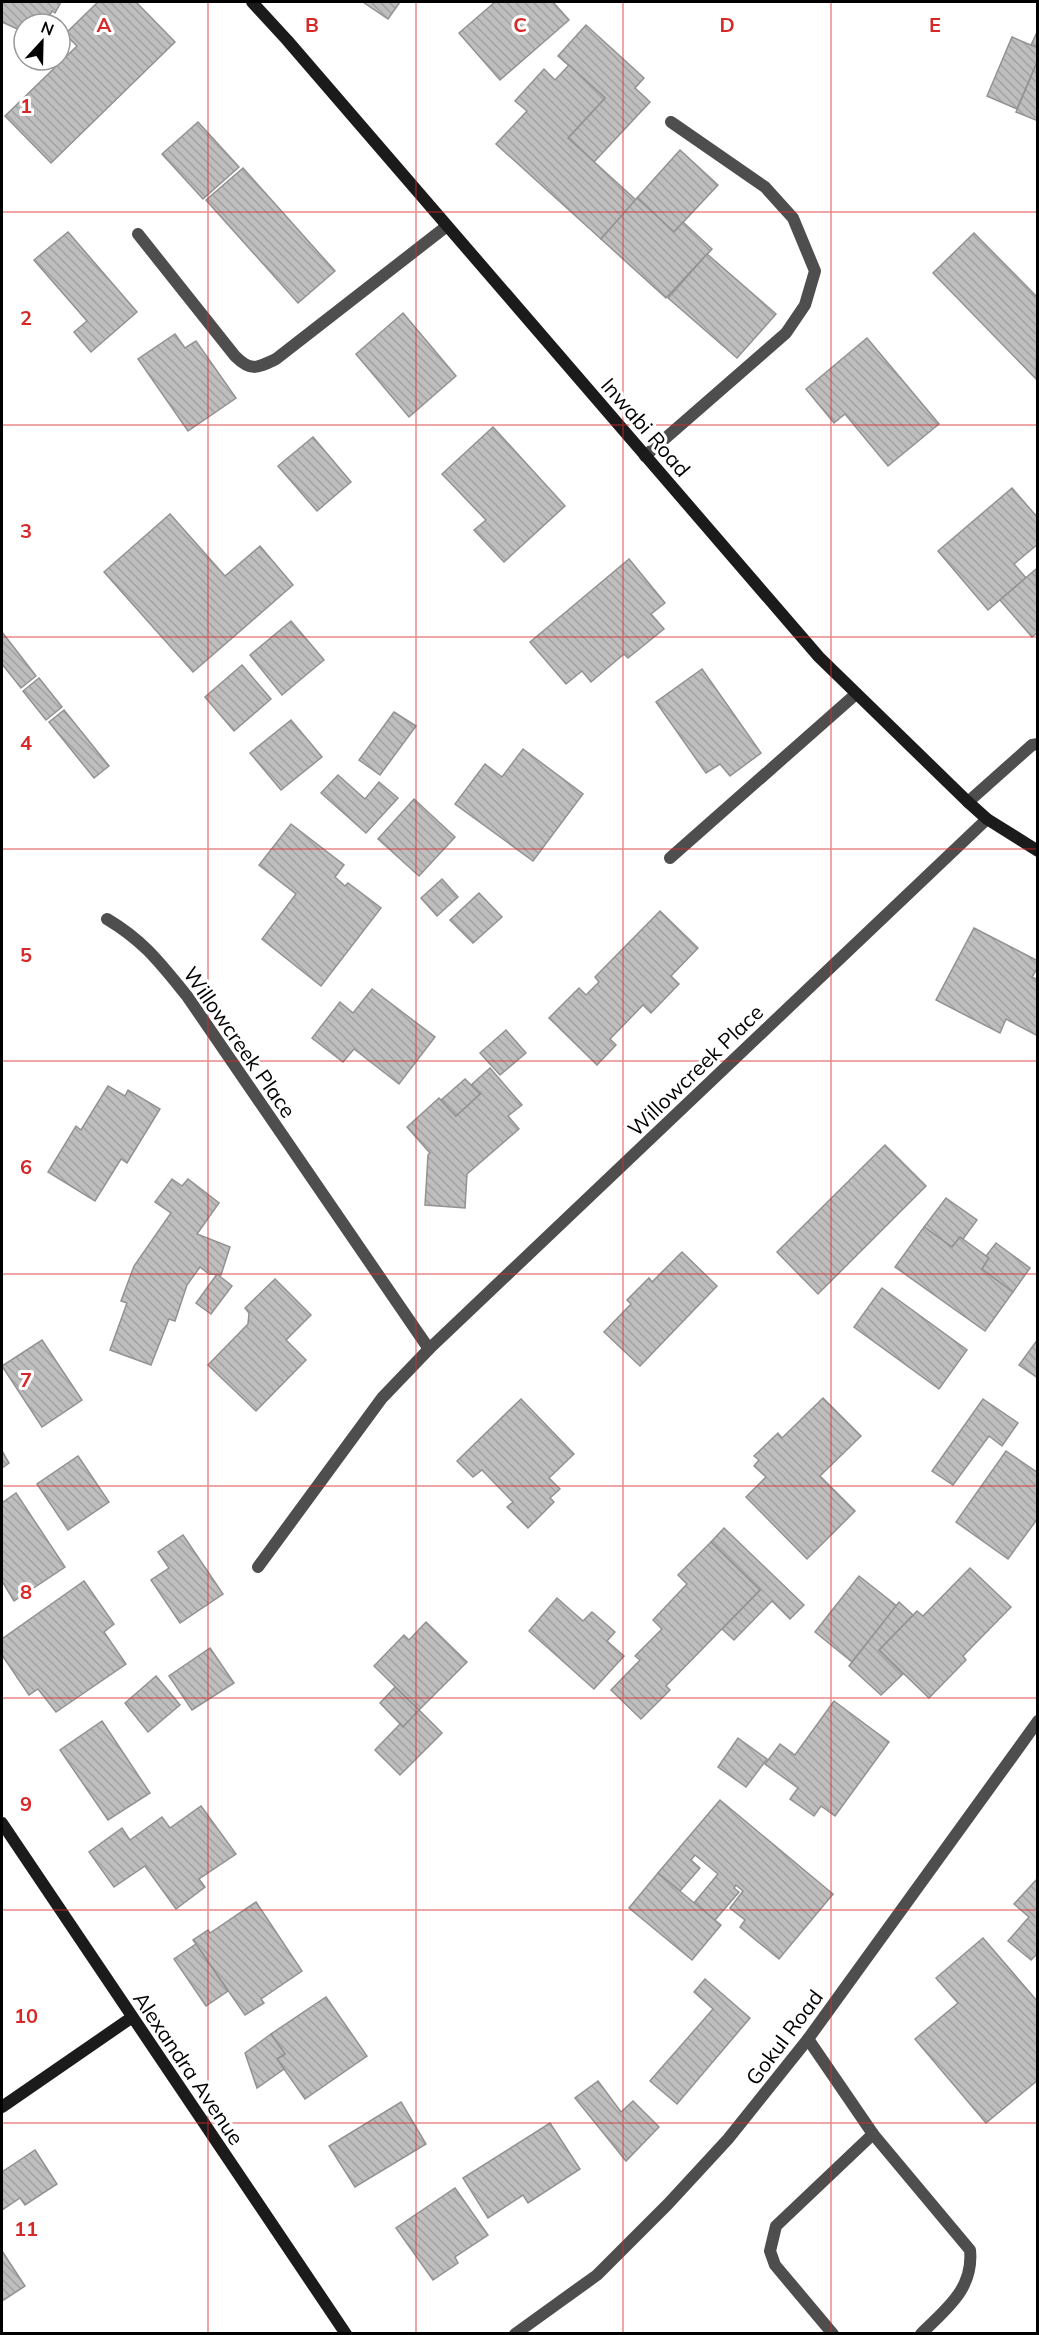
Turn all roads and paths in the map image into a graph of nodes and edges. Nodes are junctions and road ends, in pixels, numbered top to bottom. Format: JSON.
{"nodes":[{"id":1,"x":252,"y":2,"type":"edge"},
{"id":2,"x":671,"y":122,"type":"dead end"},
{"id":3,"x":447,"y":226,"type":"junction"},
{"id":4,"x":138,"y":234,"type":"dead end"},
{"id":5,"x":645,"y":456,"type":"junction"},
{"id":6,"x":856,"y":694,"type":"junction"},
{"id":7,"x":1038,"y":744,"type":"edge"},
{"id":8,"x":968,"y":802,"type":"junction"},
{"id":9,"x":987,"y":819,"type":"junction"},
{"id":10,"x":1038,"y":851,"type":"edge"},
{"id":11,"x":670,"y":858,"type":"dead end"},
{"id":12,"x":107,"y":919,"type":"dead end"},
{"id":13,"x":429,"y":1349,"type":"junction"},
{"id":14,"x":258,"y":1567,"type":"dead end"},
{"id":15,"x":1038,"y":1721,"type":"edge"},
{"id":16,"x":2,"y":1823,"type":"edge"},
{"id":17,"x":131,"y":2018,"type":"junction"},
{"id":18,"x":808,"y":2039,"type":"junction"},
{"id":19,"x":2,"y":2107,"type":"edge"},
{"id":20,"x":873,"y":2134,"type":"junction"},
{"id":21,"x":346,"y":2334,"type":"edge"},
{"id":22,"x":515,"y":2334,"type":"edge"},
{"id":23,"x":833,"y":2334,"type":"edge"},
{"id":24,"x":921,"y":2334,"type":"edge"}],
"edges":[{"from":1,"to":3,"type":"street","name":"Inwabi Road"},
{"from":2,"to":5,"type":"street"},
{"from":3,"to":4,"type":"street"},
{"from":3,"to":5,"type":"street","name":"Inwabi Road"},
{"from":5,"to":6,"type":"street","name":"Inwabi Road"},
{"from":6,"to":8,"type":"street","name":"Inwabi Road"},
{"from":6,"to":11,"type":"street"},
{"from":7,"to":8,"type":"street"},
{"from":8,"to":9,"type":"street","name":"Inwabi Road"},
{"from":9,"to":10,"type":"street","name":"Inwabi Road"},
{"from":9,"to":13,"type":"street","name":"Willowcreek Place"},
{"from":12,"to":13,"type":"street","name":"Willowcreek Place"},
{"from":13,"to":14,"type":"street","name":"Willowcreek Place"},
{"from":15,"to":18,"type":"street","name":"Gokul Road"},
{"from":16,"to":17,"type":"street","name":"Alexandra Avenue"},
{"from":17,"to":19,"type":"street"},
{"from":17,"to":21,"type":"street","name":"Alexandra Avenue"},
{"from":18,"to":20,"type":"street"},
{"from":18,"to":22,"type":"street","name":"Gokul Road"},
{"from":20,"to":23,"type":"street"},
{"from":20,"to":24,"type":"street"}]}
